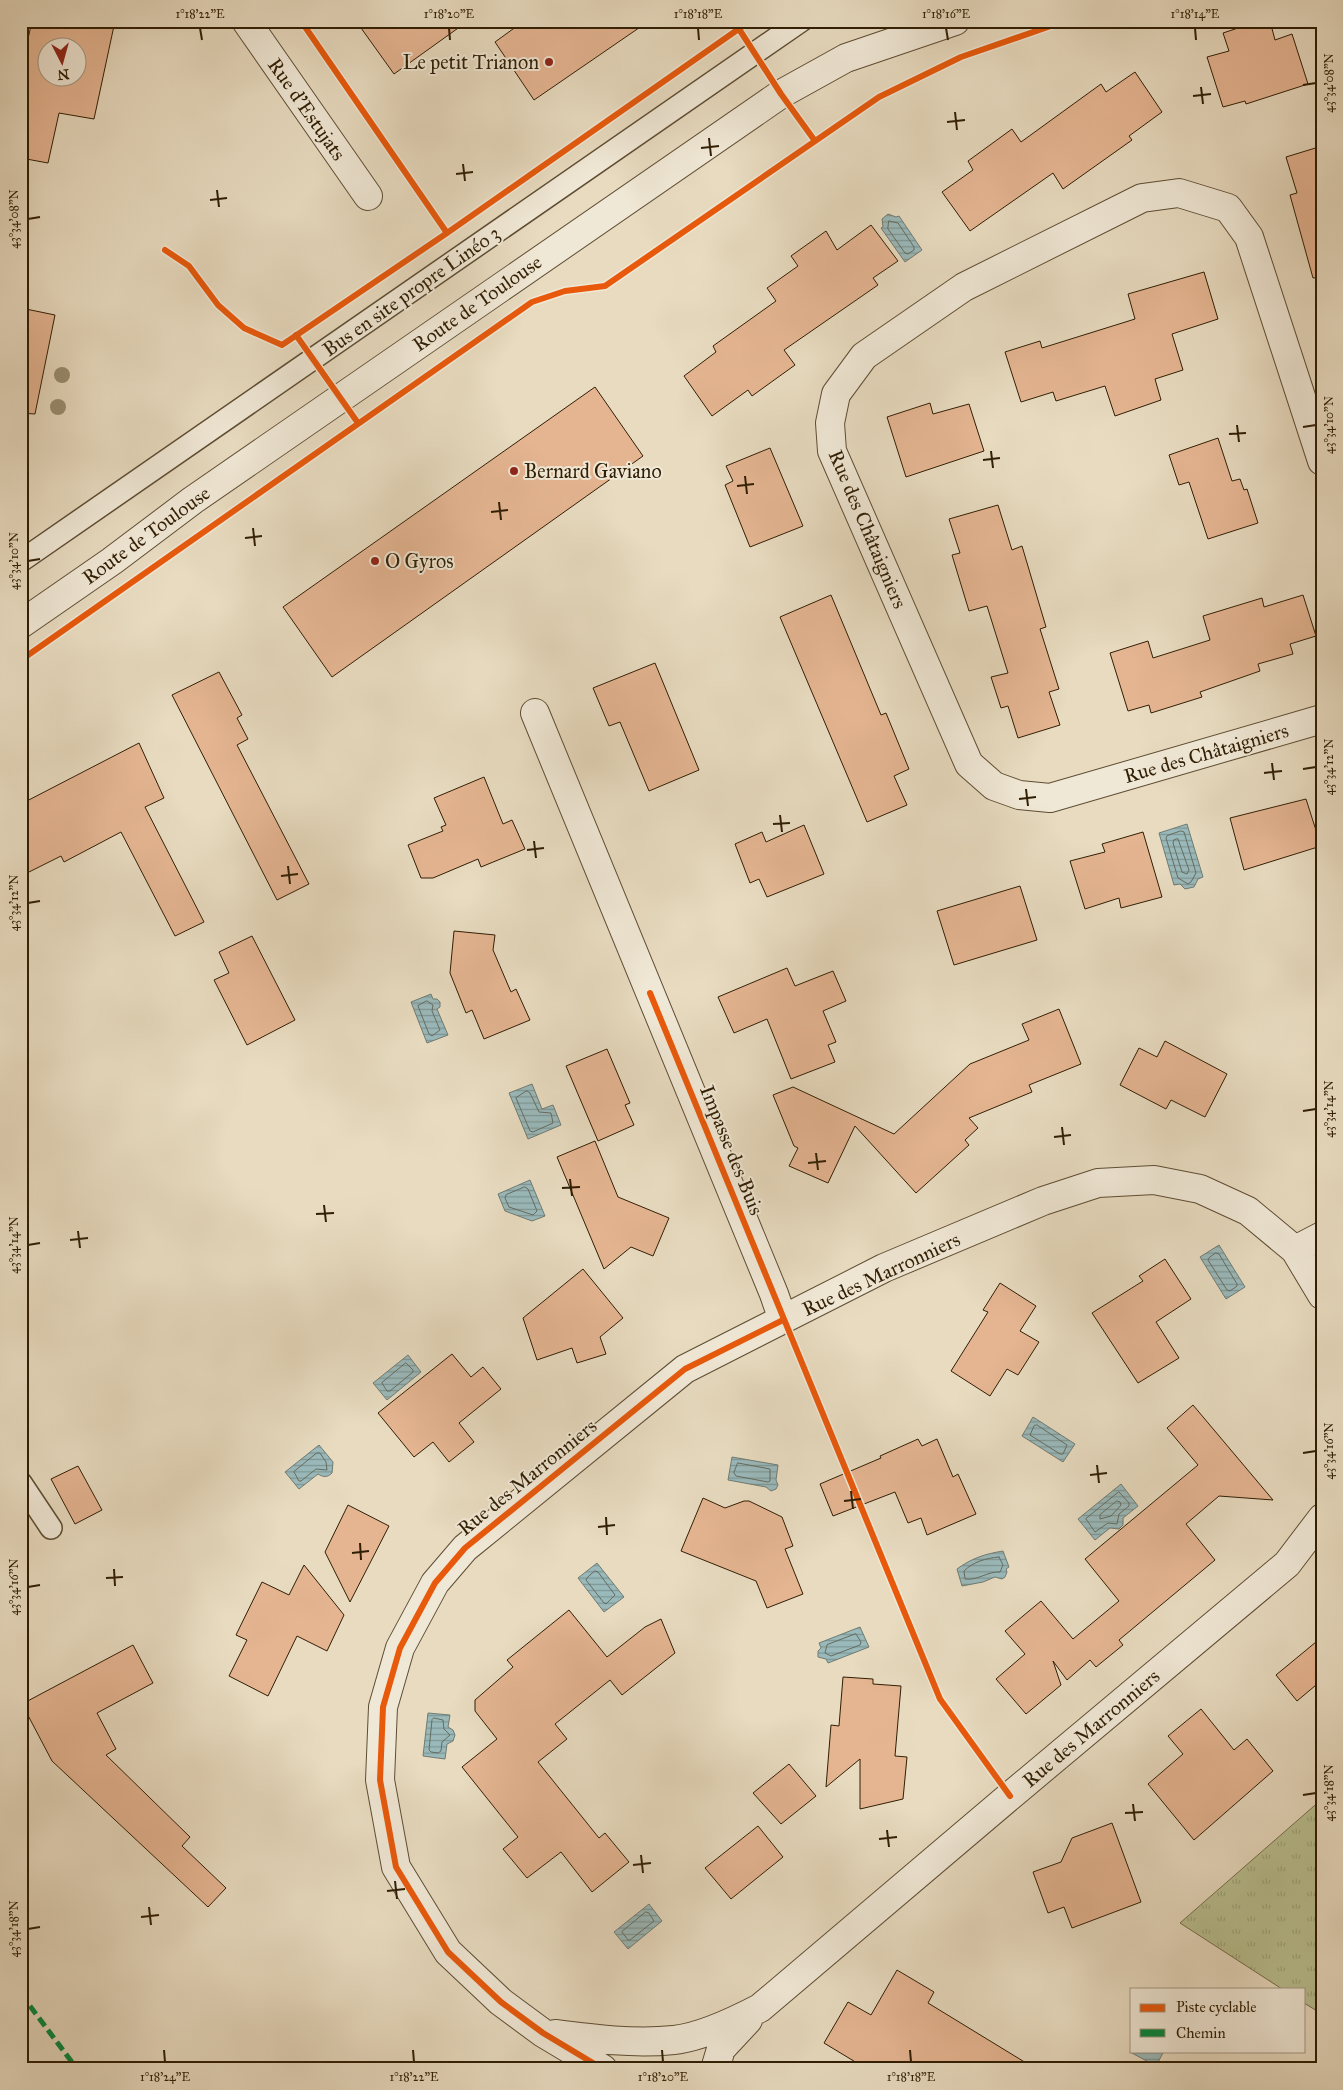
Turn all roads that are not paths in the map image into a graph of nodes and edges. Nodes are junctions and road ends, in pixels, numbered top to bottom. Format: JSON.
{"nodes":[{"id":1,"x":246,"y":21,"type":"edge"},
{"id":2,"x":801,"y":21,"type":"edge"},
{"id":3,"x":955,"y":21,"type":"edge"},
{"id":4,"x":368,"y":196,"type":"dead end"},
{"id":5,"x":1322,"y":461,"type":"edge"},
{"id":6,"x":21,"y":561,"type":"edge"},
{"id":7,"x":21,"y":624,"type":"edge"},
{"id":8,"x":535,"y":713,"type":"dead end"},
{"id":9,"x":1322,"y":719,"type":"edge"},
{"id":10,"x":1322,"y":1236,"type":"edge"},
{"id":11,"x":1295,"y":1250,"type":"junction"},
{"id":12,"x":1322,"y":1295,"type":"edge"},
{"id":13,"x":783,"y":1320,"type":"junction"},
{"id":14,"x":21,"y":1483,"type":"edge"},
{"id":15,"x":1322,"y":1518,"type":"edge"},
{"id":16,"x":50,"y":1528,"type":"dead end"},
{"id":17,"x":760,"y":2008,"type":"junction"},
{"id":18,"x":543,"y":2033,"type":"junction"},
{"id":19,"x":604,"y":2069,"type":"edge"},
{"id":20,"x":715,"y":2069,"type":"edge"}],
"edges":[{"from":1,"to":4,"type":"street","name":"Rue d'Estujats"},
{"from":2,"to":6,"type":"lane","name":"Bus en site propre Linéo 3"},
{"from":3,"to":7,"type":"street","name":"Route de Toulouse"},
{"from":5,"to":9,"type":"street","name":"Rue des Châtaigniers"},
{"from":8,"to":13,"type":"street","name":"Impasse des Buis"},
{"from":10,"to":11,"type":"street"},
{"from":11,"to":12,"type":"street","name":"Rue des Marronniers"},
{"from":11,"to":13,"type":"street","name":"Rue des Marronniers"},
{"from":13,"to":18,"type":"street","name":"Rue des Marronniers"},
{"from":14,"to":16,"type":"lane"},
{"from":15,"to":17,"type":"street","name":"Rue des Marronniers"},
{"from":17,"to":18,"type":"street","name":"Rue des Marronniers"},
{"from":17,"to":20,"type":"street","name":"Rue des Marronniers"},
{"from":18,"to":19,"type":"street"}]}
